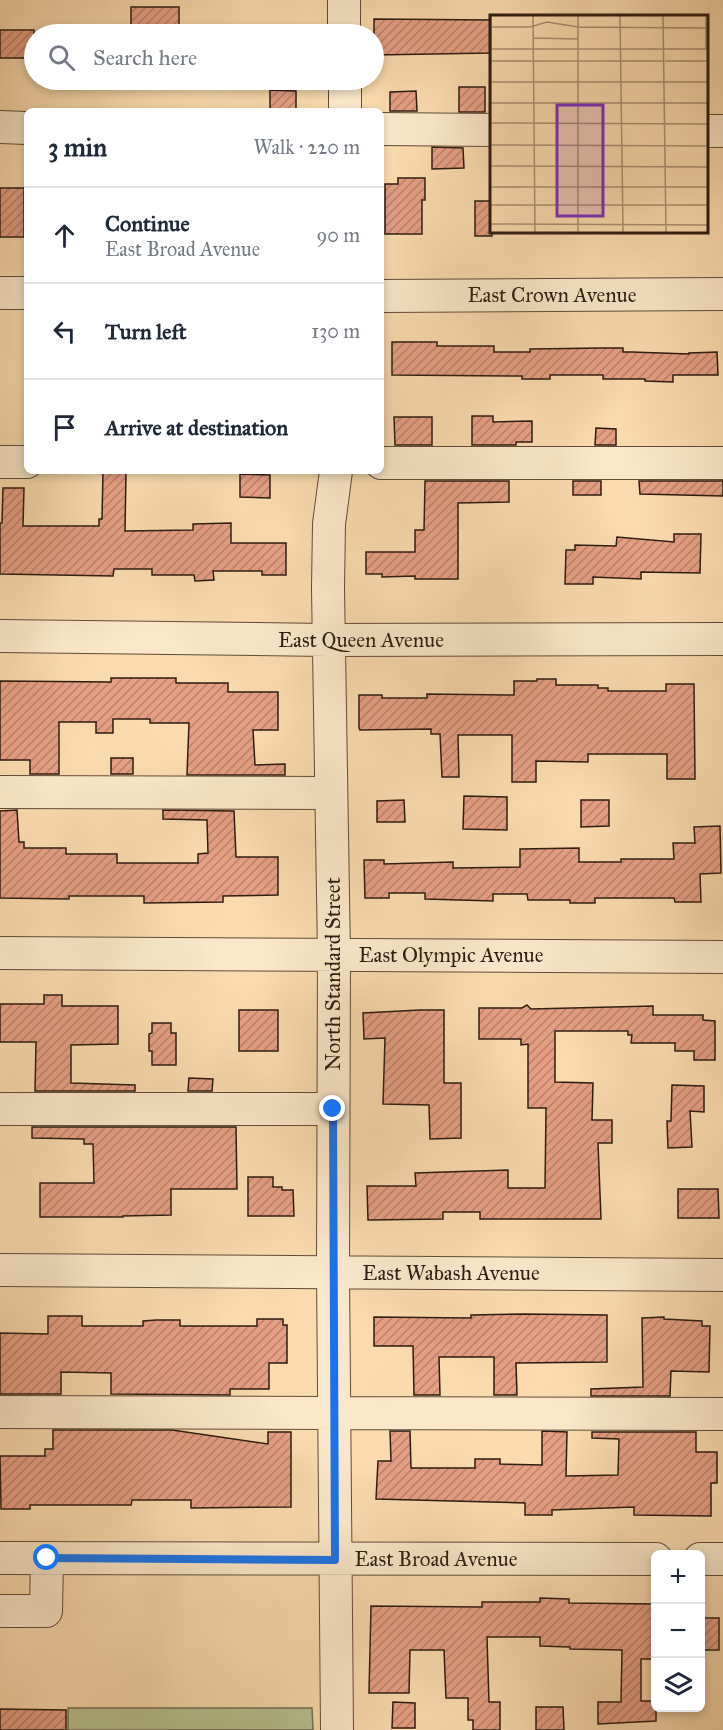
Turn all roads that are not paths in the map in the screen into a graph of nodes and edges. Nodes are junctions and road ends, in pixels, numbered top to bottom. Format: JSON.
{"nodes":[{"id":1,"x":344,"y":0,"type":"edge"},
{"id":2,"x":344,"y":24,"type":"edge"},
{"id":3,"x":345,"y":90,"type":"edge"},
{"id":4,"x":345,"y":108,"type":"edge"},
{"id":5,"x":0,"y":128,"type":"edge"},
{"id":6,"x":24,"y":128,"type":"edge"},
{"id":7,"x":384,"y":129,"type":"edge"},
{"id":8,"x":490,"y":129,"type":"edge"},
{"id":9,"x":0,"y":293,"type":"edge"},
{"id":10,"x":24,"y":293,"type":"edge"},
{"id":11,"x":723,"y":294,"type":"edge"},
{"id":12,"x":384,"y":296,"type":"edge"},
{"id":13,"x":0,"y":462,"type":"edge"},
{"id":14,"x":24,"y":462,"type":"edge"},
{"id":15,"x":384,"y":463,"type":"edge"},
{"id":16,"x":723,"y":463,"type":"edge"},
{"id":17,"x":336,"y":474,"type":"edge"},
{"id":18,"x":0,"y":636,"type":"edge"},
{"id":19,"x":723,"y":639,"type":"edge"},
{"id":20,"x":328,"y":640,"type":"junction"},
{"id":21,"x":0,"y":792,"type":"edge"},
{"id":22,"x":330,"y":793,"type":"junction"},
{"id":23,"x":0,"y":953,"type":"edge"},
{"id":24,"x":333,"y":955,"type":"junction"},
{"id":25,"x":723,"y":957,"type":"edge"},
{"id":26,"x":0,"y":1109,"type":"edge"},
{"id":27,"x":333,"y":1109,"type":"junction"},
{"id":28,"x":0,"y":1270,"type":"edge"},
{"id":29,"x":333,"y":1273,"type":"junction"},
{"id":30,"x":723,"y":1275,"type":"edge"},
{"id":31,"x":0,"y":1412,"type":"edge"},
{"id":32,"x":334,"y":1412,"type":"junction"},
{"id":33,"x":723,"y":1413,"type":"edge"},
{"id":34,"x":0,"y":1558,"type":"edge"},
{"id":35,"x":47,"y":1558,"type":"junction"},
{"id":36,"x":651,"y":1559,"type":"edge"},
{"id":37,"x":705,"y":1559,"type":"edge"},
{"id":38,"x":723,"y":1559,"type":"edge"},
{"id":39,"x":335,"y":1560,"type":"junction"},
{"id":40,"x":0,"y":1611,"type":"edge"},
{"id":41,"x":337,"y":1730,"type":"edge"}],
"edges":[{"from":1,"to":2,"type":"street"},
{"from":3,"to":4,"type":"street"},
{"from":5,"to":6,"type":"street"},
{"from":7,"to":8,"type":"street"},
{"from":9,"to":10,"type":"street"},
{"from":11,"to":12,"type":"street","name":"East Crown Avenue"},
{"from":13,"to":14,"type":"street"},
{"from":15,"to":16,"type":"street"},
{"from":17,"to":20,"type":"street","name":"North Standard Street"},
{"from":18,"to":20,"type":"street","name":"East Queen Avenue"},
{"from":19,"to":20,"type":"street","name":"East Queen Avenue"},
{"from":20,"to":22,"type":"street","name":"North Standard Street"},
{"from":21,"to":22,"type":"street"},
{"from":22,"to":24,"type":"street","name":"North Standard Street"},
{"from":23,"to":24,"type":"street","name":"East Olympic Avenue"},
{"from":24,"to":25,"type":"street","name":"East Olympic Avenue"},
{"from":24,"to":27,"type":"street","name":"North Standard Street"},
{"from":26,"to":27,"type":"street"},
{"from":27,"to":29,"type":"street","name":"North Standard Street"},
{"from":28,"to":29,"type":"street","name":"East Wabash Avenue"},
{"from":29,"to":30,"type":"street","name":"East Wabash Avenue"},
{"from":29,"to":32,"type":"street","name":"North Standard Street"},
{"from":31,"to":32,"type":"street"},
{"from":32,"to":33,"type":"street"},
{"from":32,"to":39,"type":"street","name":"North Standard Street"},
{"from":34,"to":35,"type":"street","name":"East Broad Avenue"},
{"from":35,"to":39,"type":"street","name":"East Broad Avenue"},
{"from":35,"to":40,"type":"street"},
{"from":36,"to":39,"type":"street","name":"East Broad Avenue"},
{"from":37,"to":38,"type":"street"},
{"from":39,"to":41,"type":"street","name":"North Standard Street"}]}
